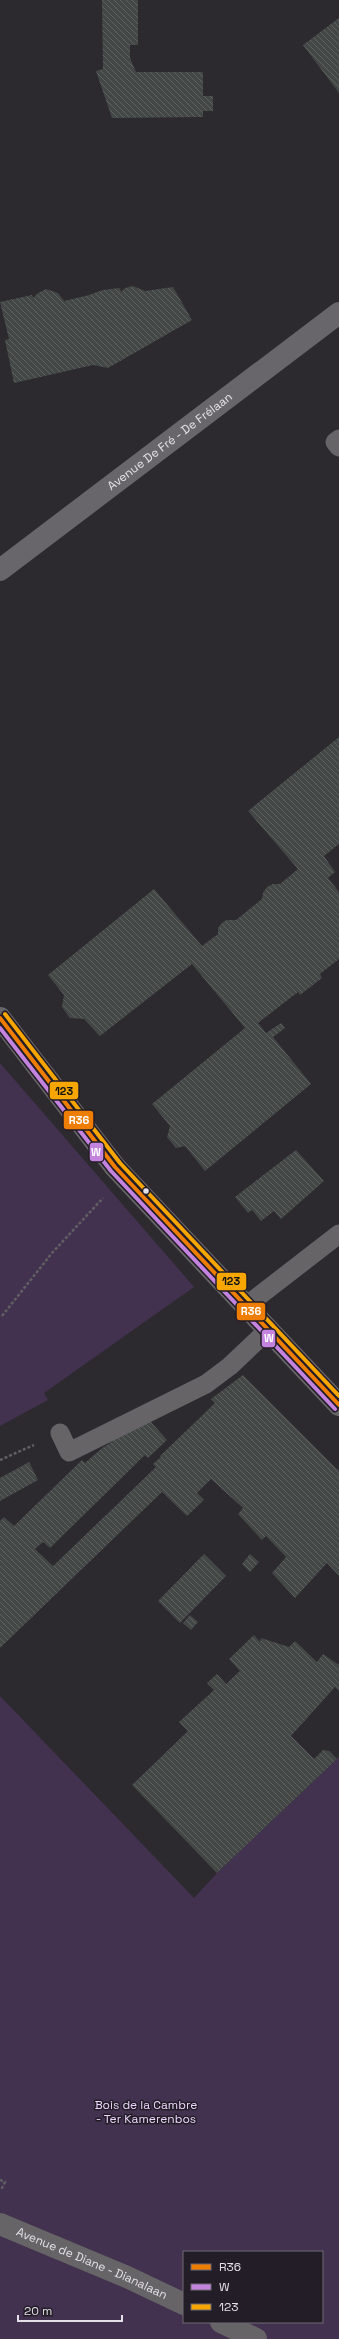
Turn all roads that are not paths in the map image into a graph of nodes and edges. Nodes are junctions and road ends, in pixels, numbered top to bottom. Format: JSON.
{"nodes":[{"id":1,"x":339,"y":313,"type":"edge"},
{"id":2,"x":339,"y":438,"type":"edge"},
{"id":3,"x":339,"y":447,"type":"edge"},
{"id":4,"x":0,"y":570,"type":"edge"},
{"id":5,"x":0,"y":1018,"type":"edge"},
{"id":6,"x":339,"y":1234,"type":"edge"},
{"id":7,"x":246,"y":1306,"type":"junction"},
{"id":8,"x":268,"y":1330,"type":"junction"},
{"id":9,"x":338,"y":1403,"type":"edge"},
{"id":10,"x":60,"y":1433,"type":"road end"},
{"id":11,"x":0,"y":2224,"type":"edge"},
{"id":12,"x":183,"y":2304,"type":"edge"},
{"id":13,"x":223,"y":2323,"type":"edge"},
{"id":14,"x":256,"y":2339,"type":"edge"}],
"edges":[{"from":1,"to":4,"type":"main road","name":"Avenue De Fré - De Frélaan"},
{"from":2,"to":3,"type":"lane"},
{"from":5,"to":7,"type":"main road"},
{"from":6,"to":7,"type":"lane"},
{"from":7,"to":8,"type":"main road"},
{"from":8,"to":9,"type":"main road"},
{"from":8,"to":10,"type":"lane"},
{"from":11,"to":12,"type":"street","name":"Avenue de Diane - Dianalaan"},
{"from":13,"to":14,"type":"street"}]}
